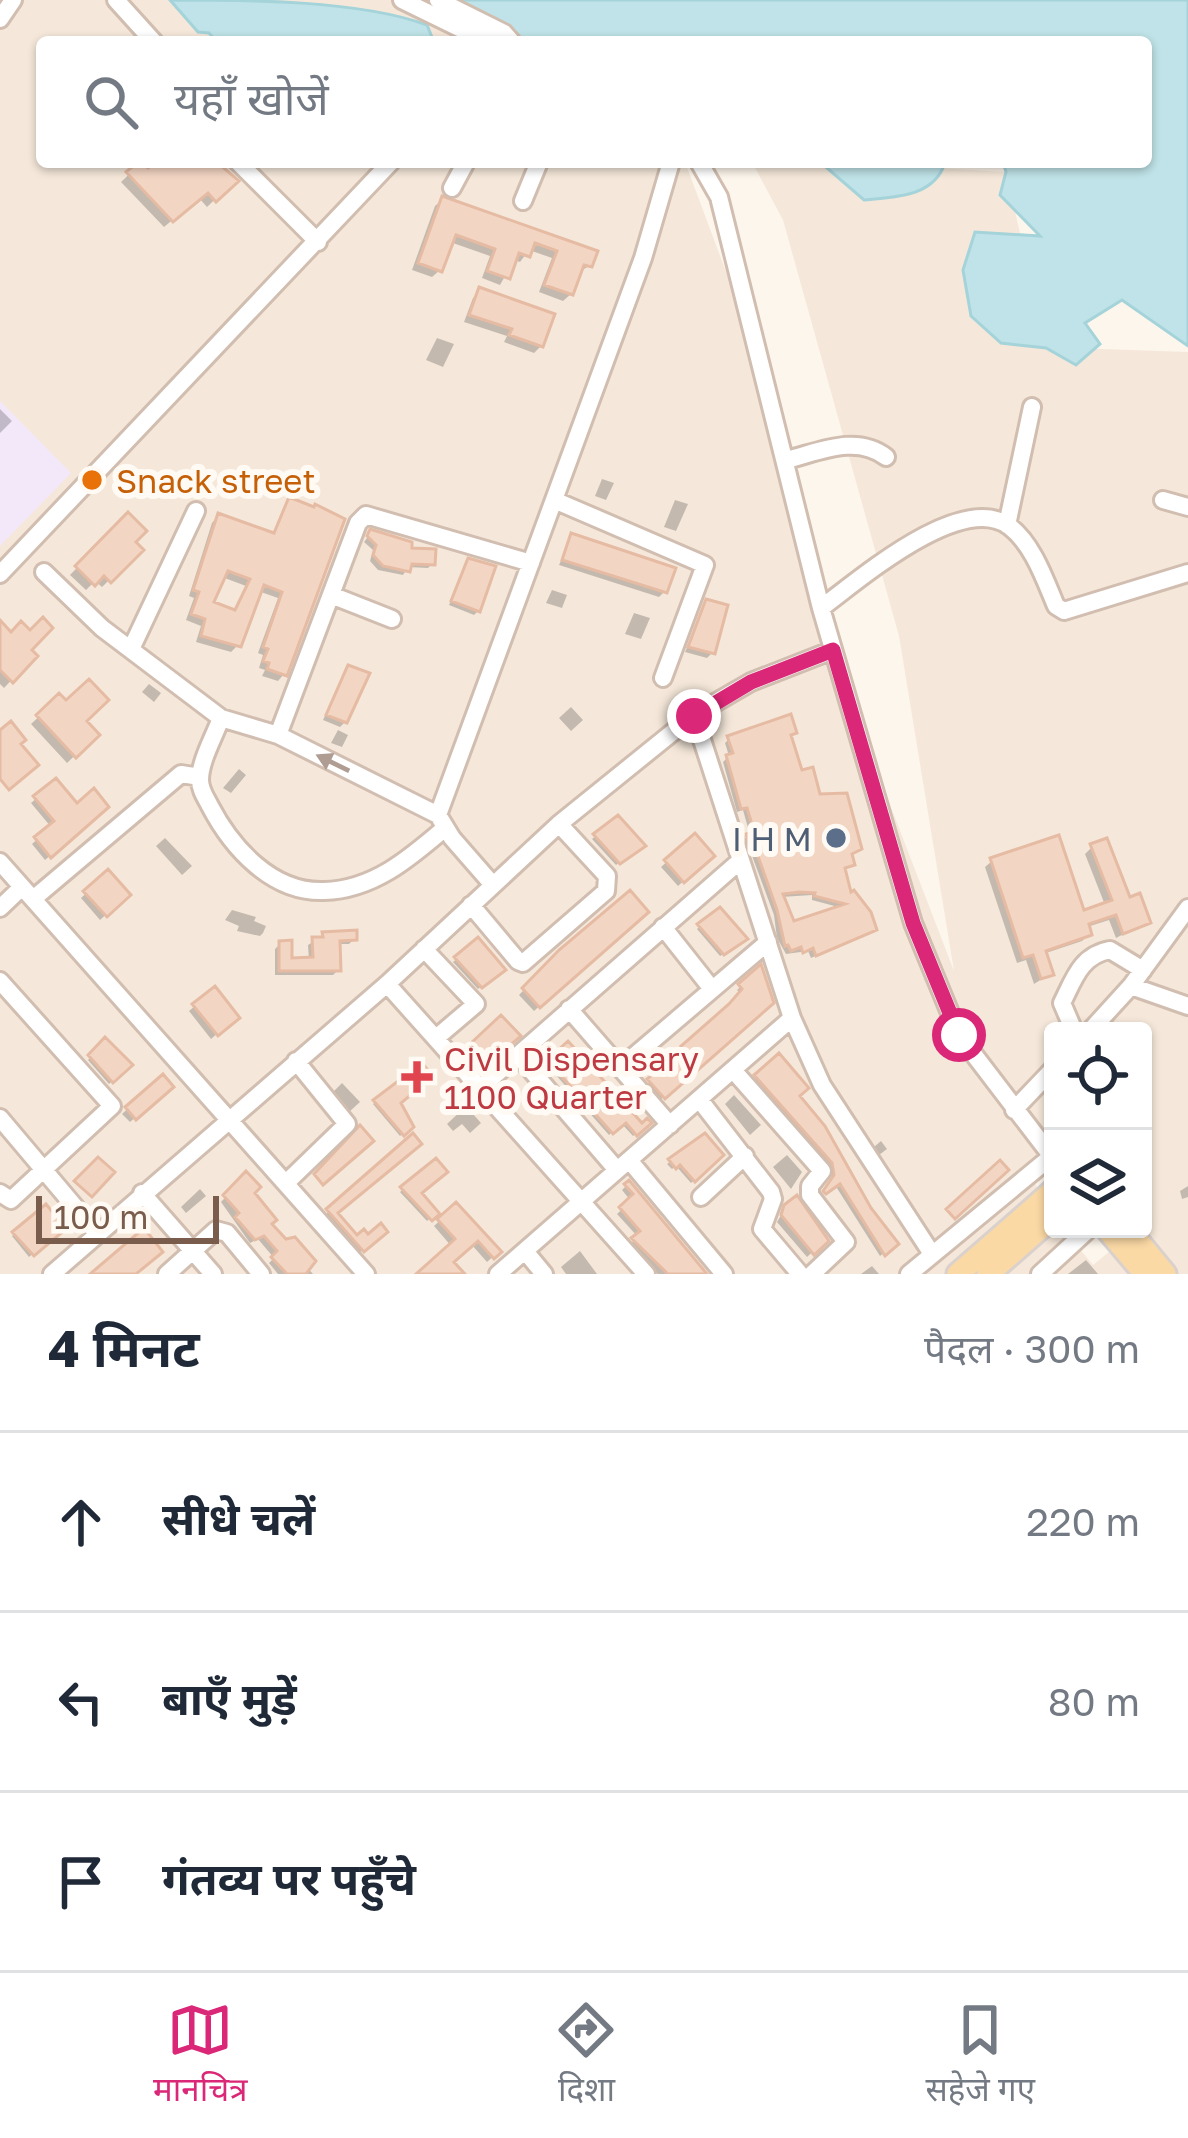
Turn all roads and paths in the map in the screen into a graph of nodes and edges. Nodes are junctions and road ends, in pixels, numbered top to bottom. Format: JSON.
{"nodes":[{"id":1,"x":13,"y":0,"type":"edge"},
{"id":2,"x":116,"y":0,"type":"edge"},
{"id":3,"x":403,"y":0,"type":"edge"},
{"id":4,"x":438,"y":0,"type":"edge"},
{"id":5,"x":0,"y":19,"type":"edge"},
{"id":6,"x":149,"y":36,"type":"edge"},
{"id":7,"x":491,"y":36,"type":"edge"},
{"id":8,"x":495,"y":36,"type":"edge"},
{"id":9,"x":244,"y":168,"type":"edge"},
{"id":10,"x":386,"y":168,"type":"edge"},
{"id":11,"x":463,"y":168,"type":"edge"},
{"id":12,"x":537,"y":168,"type":"edge"},
{"id":13,"x":669,"y":168,"type":"edge"},
{"id":14,"x":702,"y":168,"type":"edge"},
{"id":15,"x":452,"y":188,"type":"dead end"},
{"id":16,"x":523,"y":201,"type":"dead end"},
{"id":17,"x":318,"y":242,"type":"junction"},
{"id":18,"x":1032,"y":407,"type":"dead end"},
{"id":19,"x":886,"y":458,"type":"dead end"},
{"id":20,"x":786,"y":460,"type":"junction"},
{"id":21,"x":554,"y":500,"type":"junction"},
{"id":22,"x":1163,"y":500,"type":"dead end"},
{"id":23,"x":1188,"y":506,"type":"edge"},
{"id":24,"x":196,"y":511,"type":"dead end"},
{"id":25,"x":1007,"y":525,"type":"junction"},
{"id":26,"x":530,"y":563,"type":"junction"},
{"id":27,"x":44,"y":572,"type":"dead end"},
{"id":28,"x":1188,"y":573,"type":"edge"},
{"id":29,"x":0,"y":574,"type":"edge"},
{"id":30,"x":331,"y":595,"type":"junction"},
{"id":31,"x":821,"y":608,"type":"junction"},
{"id":32,"x":392,"y":620,"type":"dead end"},
{"id":33,"x":130,"y":649,"type":"junction"},
{"id":34,"x":833,"y":650,"type":"junction"},
{"id":35,"x":662,"y":678,"type":"dead end"},
{"id":36,"x":694,"y":716,"type":"junction"},
{"id":37,"x":221,"y":718,"type":"junction"},
{"id":38,"x":278,"y":735,"type":"junction"},
{"id":39,"x":200,"y":777,"type":"junction"},
{"id":40,"x":441,"y":821,"type":"junction"},
{"id":41,"x":559,"y":824,"type":"junction"},
{"id":42,"x":741,"y":860,"type":"junction"},
{"id":43,"x":0,"y":862,"type":"edge"},
{"id":44,"x":493,"y":885,"type":"junction"},
{"id":45,"x":28,"y":893,"type":"junction"},
{"id":46,"x":471,"y":905,"type":"junction"},
{"id":47,"x":0,"y":908,"type":"edge"},
{"id":48,"x":1188,"y":908,"type":"edge"},
{"id":49,"x":663,"y":927,"type":"junction"},
{"id":50,"x":768,"y":942,"type":"junction"},
{"id":51,"x":424,"y":949,"type":"junction"},
{"id":52,"x":1143,"y":970,"type":"junction"},
{"id":53,"x":0,"y":981,"type":"edge"},
{"id":54,"x":387,"y":984,"type":"junction"},
{"id":55,"x":1131,"y":986,"type":"junction"},
{"id":56,"x":712,"y":988,"type":"junction"},
{"id":57,"x":7,"y":1001,"type":"edge"},
{"id":58,"x":1188,"y":1006,"type":"edge"},
{"id":59,"x":569,"y":1009,"type":"junction"},
{"id":60,"x":791,"y":1018,"type":"junction"},
{"id":61,"x":1070,"y":1022,"type":"edge"},
{"id":62,"x":1098,"y":1022,"type":"edge"},
{"id":63,"x":436,"y":1038,"type":"junction"},
{"id":64,"x":518,"y":1054,"type":"junction"},
{"id":65,"x":296,"y":1061,"type":"junction"},
{"id":66,"x":620,"y":1068,"type":"junction"},
{"id":67,"x":733,"y":1070,"type":"junction"},
{"id":68,"x":1044,"y":1079,"type":"edge"},
{"id":69,"x":481,"y":1088,"type":"junction"},
{"id":70,"x":699,"y":1099,"type":"junction"},
{"id":71,"x":1014,"y":1110,"type":"junction"},
{"id":72,"x":0,"y":1118,"type":"edge"},
{"id":73,"x":230,"y":1120,"type":"junction"},
{"id":74,"x":670,"y":1125,"type":"junction"},
{"id":75,"x":1044,"y":1147,"type":"edge"},
{"id":76,"x":745,"y":1156,"type":"junction"},
{"id":77,"x":1044,"y":1163,"type":"edge"},
{"id":78,"x":623,"y":1165,"type":"junction"},
{"id":79,"x":44,"y":1171,"type":"junction"},
{"id":80,"x":286,"y":1184,"type":"junction"},
{"id":81,"x":0,"y":1193,"type":"edge"},
{"id":82,"x":142,"y":1193,"type":"junction"},
{"id":83,"x":701,"y":1197,"type":"dead end"},
{"id":84,"x":1044,"y":1199,"type":"edge"},
{"id":85,"x":582,"y":1202,"type":"junction"},
{"id":86,"x":1044,"y":1225,"type":"edge"},
{"id":87,"x":97,"y":1233,"type":"junction"},
{"id":88,"x":1080,"y":1238,"type":"edge"},
{"id":89,"x":1114,"y":1238,"type":"edge"},
{"id":90,"x":1135,"y":1238,"type":"edge"},
{"id":91,"x":193,"y":1251,"type":"junction"},
{"id":92,"x":525,"y":1251,"type":"junction"},
{"id":93,"x":932,"y":1254,"type":"junction"},
{"id":94,"x":52,"y":1274,"type":"edge"},
{"id":95,"x":167,"y":1274,"type":"edge"},
{"id":96,"x":213,"y":1274,"type":"edge"},
{"id":97,"x":261,"y":1274,"type":"edge"},
{"id":98,"x":366,"y":1274,"type":"edge"},
{"id":99,"x":498,"y":1274,"type":"edge"},
{"id":100,"x":544,"y":1274,"type":"edge"},
{"id":101,"x":646,"y":1274,"type":"edge"},
{"id":102,"x":724,"y":1274,"type":"edge"},
{"id":103,"x":800,"y":1274,"type":"edge"},
{"id":104,"x":812,"y":1274,"type":"edge"},
{"id":105,"x":909,"y":1274,"type":"edge"},
{"id":106,"x":958,"y":1274,"type":"edge"},
{"id":107,"x":988,"y":1274,"type":"edge"},
{"id":108,"x":1040,"y":1274,"type":"edge"},
{"id":109,"x":1144,"y":1274,"type":"edge"},
{"id":110,"x":1165,"y":1274,"type":"edge"}],
"edges":[{"from":1,"to":5,"type":"street"},
{"from":2,"to":6,"type":"street"},
{"from":3,"to":7,"type":"street"},
{"from":4,"to":8,"type":"street"},
{"from":9,"to":17,"type":"street"},
{"from":10,"to":17,"type":"street"},
{"from":11,"to":15,"type":"street"},
{"from":12,"to":16,"type":"street"},
{"from":13,"to":21,"type":"street"},
{"from":14,"to":20,"type":"street"},
{"from":17,"to":29,"type":"street"},
{"from":18,"to":25,"type":"street"},
{"from":19,"to":20,"type":"street"},
{"from":20,"to":31,"type":"street"},
{"from":21,"to":26,"type":"street"},
{"from":21,"to":35,"type":"street"},
{"from":22,"to":23,"type":"street"},
{"from":24,"to":33,"type":"street"},
{"from":25,"to":28,"type":"street"},
{"from":25,"to":31,"type":"street"},
{"from":26,"to":30,"type":"street"},
{"from":26,"to":40,"type":"street"},
{"from":27,"to":33,"type":"street"},
{"from":30,"to":32,"type":"street"},
{"from":30,"to":38,"type":"street"},
{"from":31,"to":34,"type":"street"},
{"from":33,"to":37,"type":"street"},
{"from":34,"to":36,"type":"street"},
{"from":34,"to":71,"type":"street"},
{"from":36,"to":41,"type":"street"},
{"from":36,"to":42,"type":"street"},
{"from":37,"to":38,"type":"street"},
{"from":37,"to":39,"type":"street"},
{"from":40,"to":38,"type":"street","one_way":true},
{"from":39,"to":40,"type":"street"},
{"from":39,"to":45,"type":"street"},
{"from":40,"to":44,"type":"street"},
{"from":41,"to":44,"type":"street"},
{"from":41,"to":46,"type":"street"},
{"from":42,"to":49,"type":"street"},
{"from":42,"to":50,"type":"street"},
{"from":43,"to":45,"type":"street"},
{"from":44,"to":46,"type":"street"},
{"from":45,"to":47,"type":"street"},
{"from":45,"to":73,"type":"street"},
{"from":46,"to":51,"type":"street"},
{"from":48,"to":52,"type":"street"},
{"from":49,"to":56,"type":"street"},
{"from":49,"to":59,"type":"street"},
{"from":50,"to":56,"type":"street"},
{"from":50,"to":60,"type":"street"},
{"from":51,"to":54,"type":"street"},
{"from":51,"to":63,"type":"street"},
{"from":52,"to":55,"type":"street"},
{"from":52,"to":61,"type":"street"},
{"from":53,"to":57,"type":"street"},
{"from":54,"to":63,"type":"street"},
{"from":54,"to":65,"type":"street"},
{"from":55,"to":58,"type":"street"},
{"from":55,"to":62,"type":"street"},
{"from":56,"to":66,"type":"street"},
{"from":57,"to":79,"type":"street"},
{"from":59,"to":64,"type":"street"},
{"from":59,"to":66,"type":"street"},
{"from":60,"to":67,"type":"street"},
{"from":60,"to":93,"type":"street"},
{"from":63,"to":69,"type":"street"},
{"from":64,"to":69,"type":"street"},
{"from":64,"to":78,"type":"street"},
{"from":65,"to":73,"type":"street"},
{"from":65,"to":80,"type":"street"},
{"from":66,"to":74,"type":"street"},
{"from":67,"to":70,"type":"street"},
{"from":67,"to":104,"type":"street"},
{"from":68,"to":71,"type":"street"},
{"from":69,"to":85,"type":"street"},
{"from":70,"to":74,"type":"street"},
{"from":70,"to":76,"type":"street"},
{"from":71,"to":75,"type":"street"},
{"from":72,"to":79,"type":"street"},
{"from":73,"to":80,"type":"street"},
{"from":73,"to":82,"type":"street"},
{"from":74,"to":78,"type":"street"},
{"from":76,"to":83,"type":"street"},
{"from":76,"to":103,"type":"street"},
{"from":77,"to":93,"type":"street"},
{"from":78,"to":85,"type":"street"},
{"from":78,"to":102,"type":"street"},
{"from":79,"to":81,"type":"street"},
{"from":79,"to":87,"type":"street"},
{"from":80,"to":98,"type":"street"},
{"from":82,"to":87,"type":"street"},
{"from":82,"to":91,"type":"street"},
{"from":84,"to":106,"type":"main road"},
{"from":85,"to":92,"type":"street"},
{"from":85,"to":101,"type":"street"},
{"from":86,"to":107,"type":"main road"},
{"from":87,"to":94,"type":"street"},
{"from":88,"to":108,"type":"street"},
{"from":89,"to":109,"type":"main road"},
{"from":90,"to":110,"type":"main road"},
{"from":91,"to":95,"type":"street"},
{"from":91,"to":96,"type":"street"},
{"from":91,"to":97,"type":"street"},
{"from":92,"to":99,"type":"street"},
{"from":92,"to":100,"type":"street"},
{"from":93,"to":105,"type":"street"}]}
